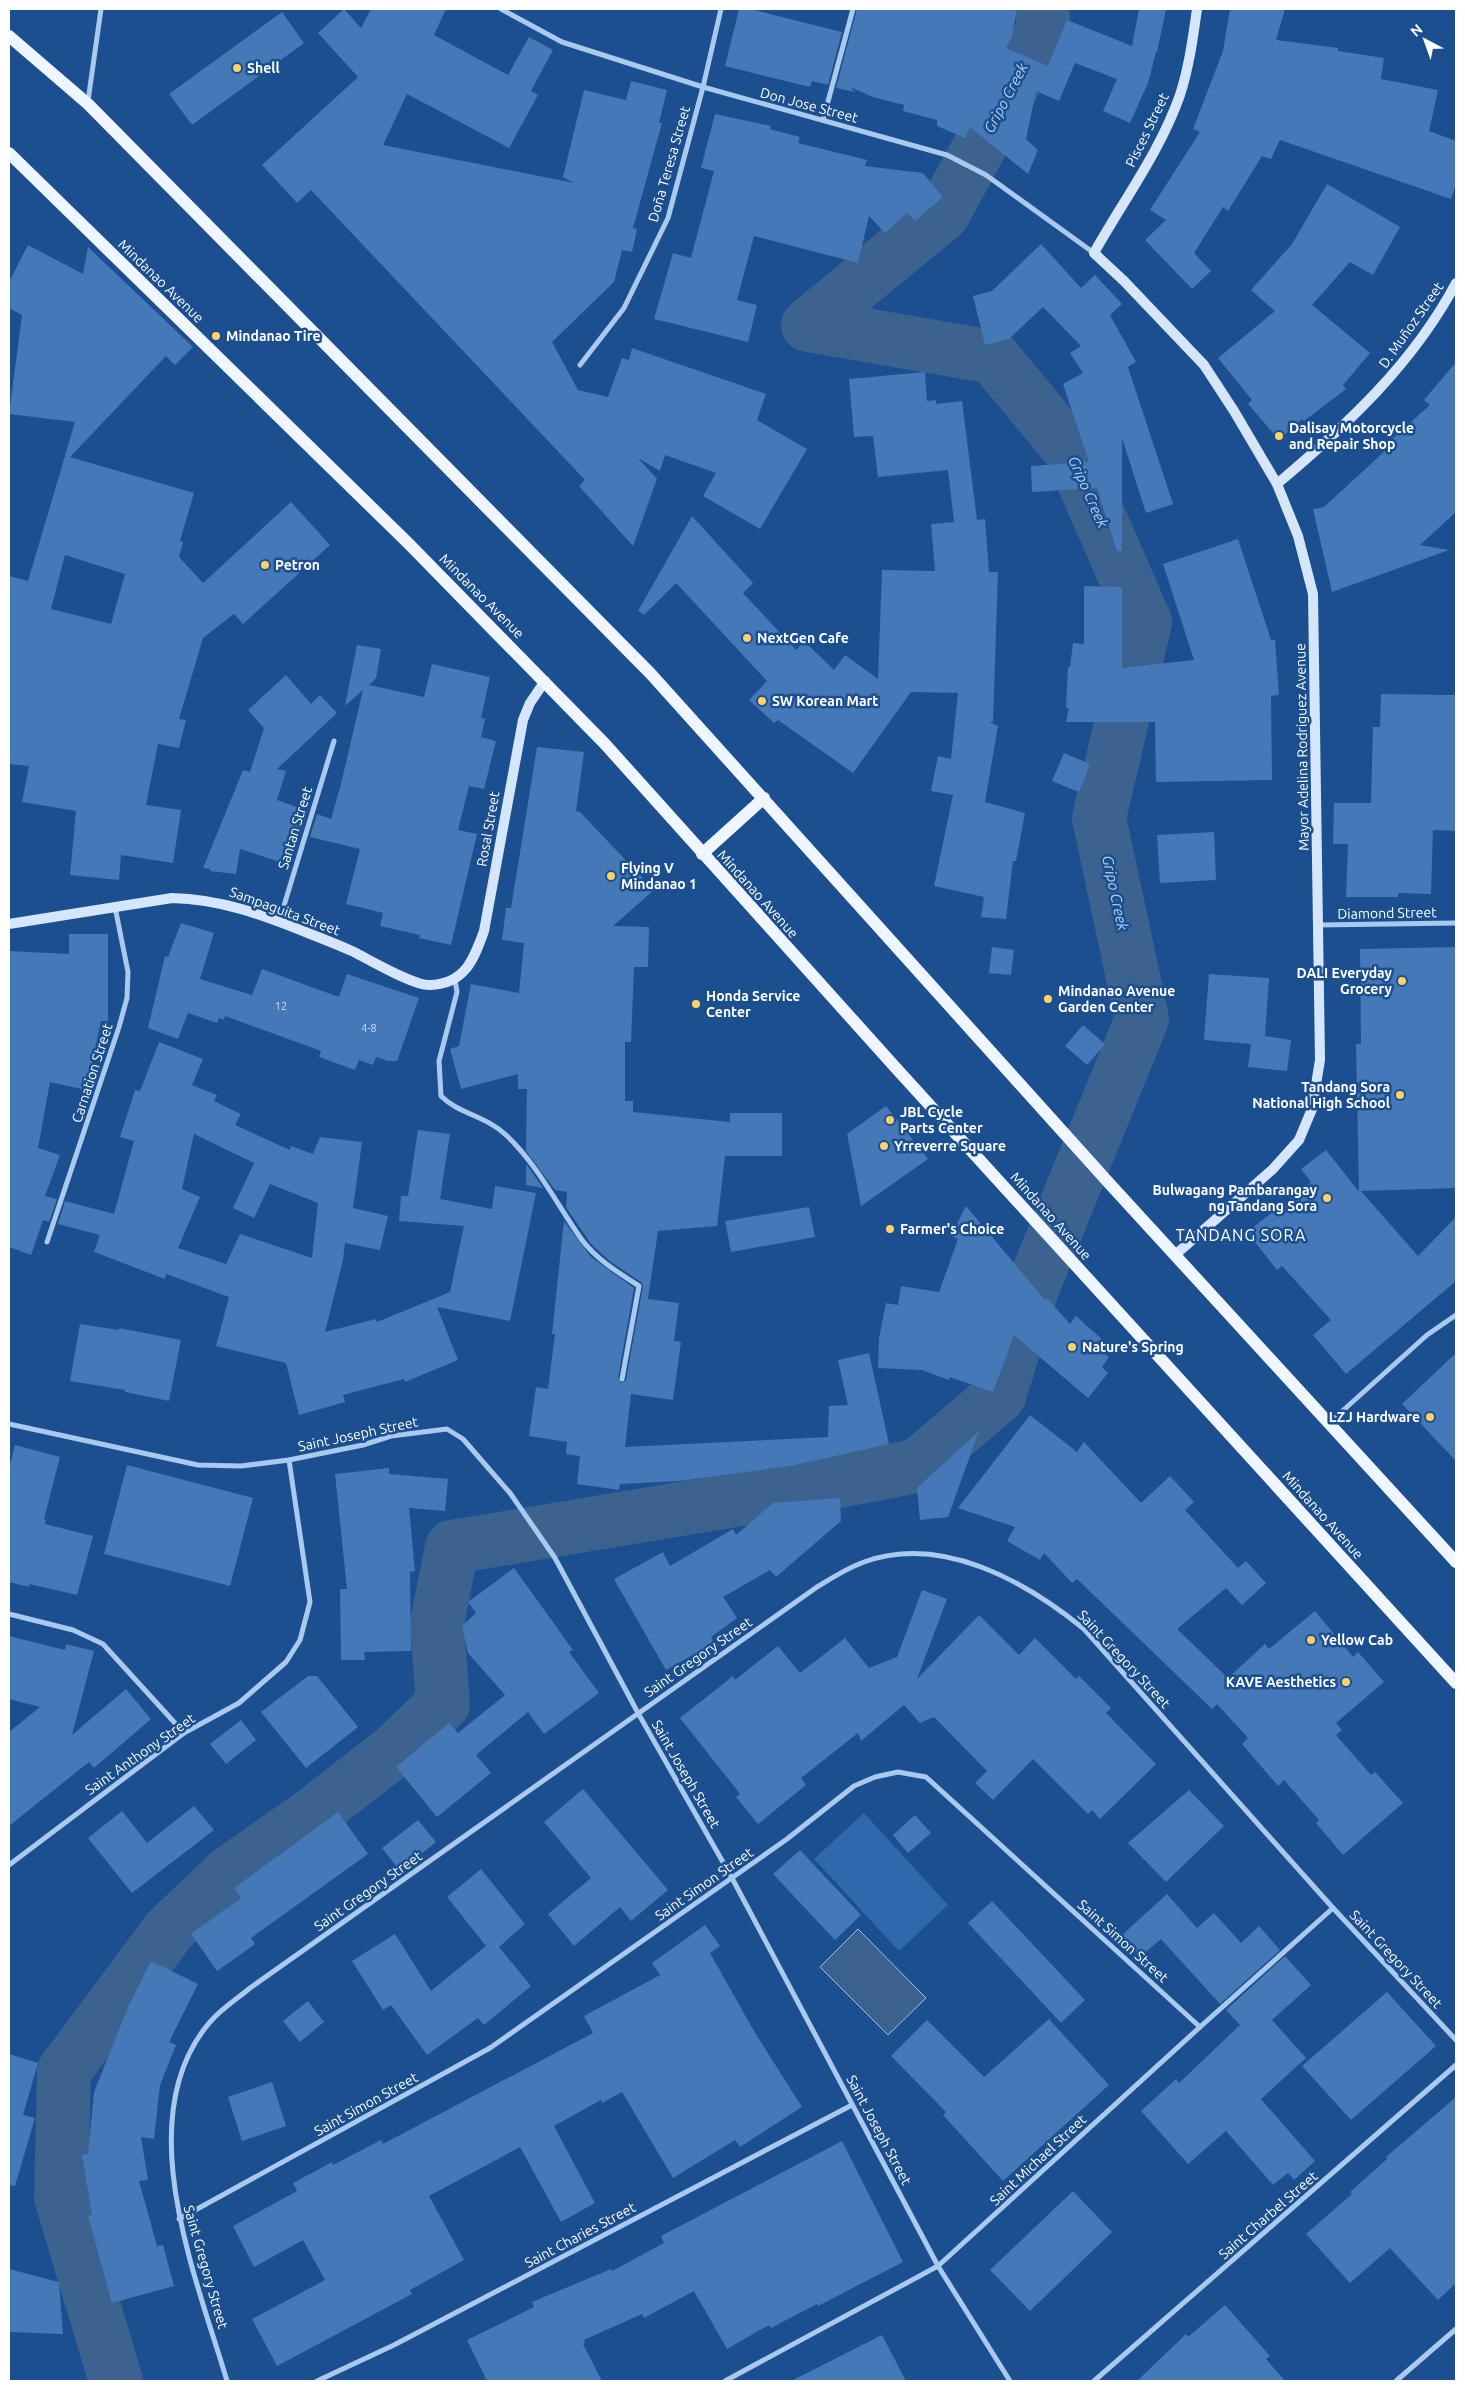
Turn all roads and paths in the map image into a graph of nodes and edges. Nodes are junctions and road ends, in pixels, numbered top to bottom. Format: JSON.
{"nodes":[{"id":1,"x":101,"y":9,"type":"edge"},
{"id":2,"x":501,"y":9,"type":"edge"},
{"id":3,"x":721,"y":9,"type":"edge"},
{"id":4,"x":853,"y":9,"type":"edge"},
{"id":5,"x":1197,"y":9,"type":"edge"},
{"id":6,"x":9,"y":36,"type":"edge"},
{"id":7,"x":703,"y":87,"type":"junction"},
{"id":8,"x":88,"y":104,"type":"junction"},
{"id":9,"x":823,"y":120,"type":"junction"},
{"id":10,"x":9,"y":153,"type":"edge"},
{"id":11,"x":1094,"y":253,"type":"junction"},
{"id":12,"x":1456,"y":283,"type":"edge"},
{"id":13,"x":580,"y":365,"type":"dead end"},
{"id":14,"x":1277,"y":484,"type":"junction"},
{"id":15,"x":545,"y":682,"type":"junction"},
{"id":16,"x":334,"y":741,"type":"dead end"},
{"id":17,"x":764,"y":798,"type":"junction"},
{"id":18,"x":702,"y":854,"type":"junction"},
{"id":19,"x":115,"y":906,"type":"junction"},
{"id":20,"x":279,"y":922,"type":"junction"},
{"id":21,"x":1456,"y":923,"type":"edge"},
{"id":22,"x":9,"y":924,"type":"edge"},
{"id":23,"x":1318,"y":925,"type":"junction"},
{"id":24,"x":455,"y":980,"type":"junction"},
{"id":25,"x":47,"y":1242,"type":"dead end"},
{"id":26,"x":1175,"y":1255,"type":"junction"},
{"id":27,"x":1456,"y":1315,"type":"edge"},
{"id":28,"x":622,"y":1379,"type":"dead end"},
{"id":29,"x":1329,"y":1423,"type":"junction"},
{"id":30,"x":9,"y":1424,"type":"edge"},
{"id":31,"x":289,"y":1460,"type":"junction"},
{"id":32,"x":1456,"y":1562,"type":"edge"},
{"id":33,"x":9,"y":1614,"type":"edge"},
{"id":34,"x":1456,"y":1683,"type":"edge"},
{"id":35,"x":638,"y":1713,"type":"junction"},
{"id":36,"x":184,"y":1733,"type":"junction"},
{"id":37,"x":9,"y":1865,"type":"edge"},
{"id":38,"x":732,"y":1878,"type":"junction"},
{"id":39,"x":1333,"y":1908,"type":"junction"},
{"id":40,"x":1200,"y":2027,"type":"junction"},
{"id":41,"x":1456,"y":2040,"type":"edge"},
{"id":42,"x":1456,"y":2065,"type":"edge"},
{"id":43,"x":852,"y":2105,"type":"junction"},
{"id":44,"x":179,"y":2219,"type":"junction"},
{"id":45,"x":938,"y":2266,"type":"junction"},
{"id":46,"x":1456,"y":2329,"type":"edge"},
{"id":47,"x":228,"y":2381,"type":"edge"},
{"id":48,"x":317,"y":2381,"type":"edge"},
{"id":49,"x":725,"y":2381,"type":"edge"},
{"id":50,"x":1010,"y":2381,"type":"edge"},
{"id":51,"x":1094,"y":2381,"type":"edge"},
{"id":52,"x":1396,"y":2381,"type":"edge"}],
"edges":[{"from":1,"to":8,"type":"street"},
{"from":2,"to":7,"type":"street","name":"Don Jose Street"},
{"from":3,"to":7,"type":"street","name":"Doña Teresa Street"},
{"from":4,"to":9,"type":"street"},
{"from":5,"to":11,"type":"street","name":"Pisces Street"},
{"from":6,"to":8,"type":"main road"},
{"from":7,"to":9,"type":"street","name":"Don Jose Street"},
{"from":7,"to":13,"type":"street","name":"Doña Teresa Street"},
{"from":8,"to":17,"type":"main road"},
{"from":9,"to":11,"type":"street","name":"Don Jose Street"},
{"from":10,"to":15,"type":"main road","name":"Mindanao Avenue"},
{"from":11,"to":14,"type":"street","name":"Mayor Adelina Rodriguez Avenue"},
{"from":12,"to":14,"type":"street","name":"D. Muñoz Street"},
{"from":14,"to":23,"type":"street","name":"Mayor Adelina Rodriguez Avenue"},
{"from":15,"to":18,"type":"main road","name":"Mindanao Avenue"},
{"from":15,"to":24,"type":"street","name":"Rosal Street"},
{"from":16,"to":20,"type":"street","name":"Santan Street"},
{"from":17,"to":18,"type":"main road"},
{"from":17,"to":26,"type":"main road"},
{"from":18,"to":34,"type":"main road","name":"Mindanao Avenue"},
{"from":19,"to":20,"type":"street","name":"Sampaguita Street"},
{"from":19,"to":22,"type":"street","name":"Sampaguita Street"},
{"from":19,"to":25,"type":"street","name":"Carnation Street"},
{"from":20,"to":24,"type":"street","name":"Sampaguita Street"},
{"from":21,"to":23,"type":"street","name":"Diamond Street"},
{"from":23,"to":26,"type":"street","name":"Mayor Adelina Rodriguez Avenue"},
{"from":24,"to":28,"type":"street"},
{"from":26,"to":29,"type":"main road"},
{"from":27,"to":29,"type":"street"},
{"from":29,"to":32,"type":"main road"},
{"from":30,"to":31,"type":"street","name":"Saint Joseph Street"},
{"from":31,"to":35,"type":"street","name":"Saint Joseph Street"},
{"from":31,"to":36,"type":"street","name":"Saint Anthony Street"},
{"from":33,"to":36,"type":"street"},
{"from":35,"to":38,"type":"street","name":"Saint Joseph Street"},
{"from":35,"to":39,"type":"street","name":"Saint Gregory Street"},
{"from":35,"to":44,"type":"street","name":"Saint Gregory Street"},
{"from":36,"to":37,"type":"street","name":"Saint Anthony Street"},
{"from":38,"to":40,"type":"street","name":"Saint Simon Street"},
{"from":38,"to":43,"type":"street","name":"Saint Joseph Street"},
{"from":38,"to":44,"type":"street","name":"Saint Simon Street"},
{"from":39,"to":40,"type":"street","name":"Saint Michael Street"},
{"from":39,"to":41,"type":"street","name":"Saint Gregory Street"},
{"from":40,"to":45,"type":"street","name":"Saint Michael Street"},
{"from":42,"to":51,"type":"street","name":"Saint Charbel Street"},
{"from":43,"to":45,"type":"street","name":"Saint Joseph Street"},
{"from":43,"to":48,"type":"street","name":"Saint Charies Street"},
{"from":44,"to":47,"type":"street","name":"Saint Gregory Street"},
{"from":45,"to":49,"type":"street","name":"Saint Michael Street"},
{"from":45,"to":50,"type":"street","name":"Saint Joseph Street"},
{"from":46,"to":52,"type":"street"}]}
